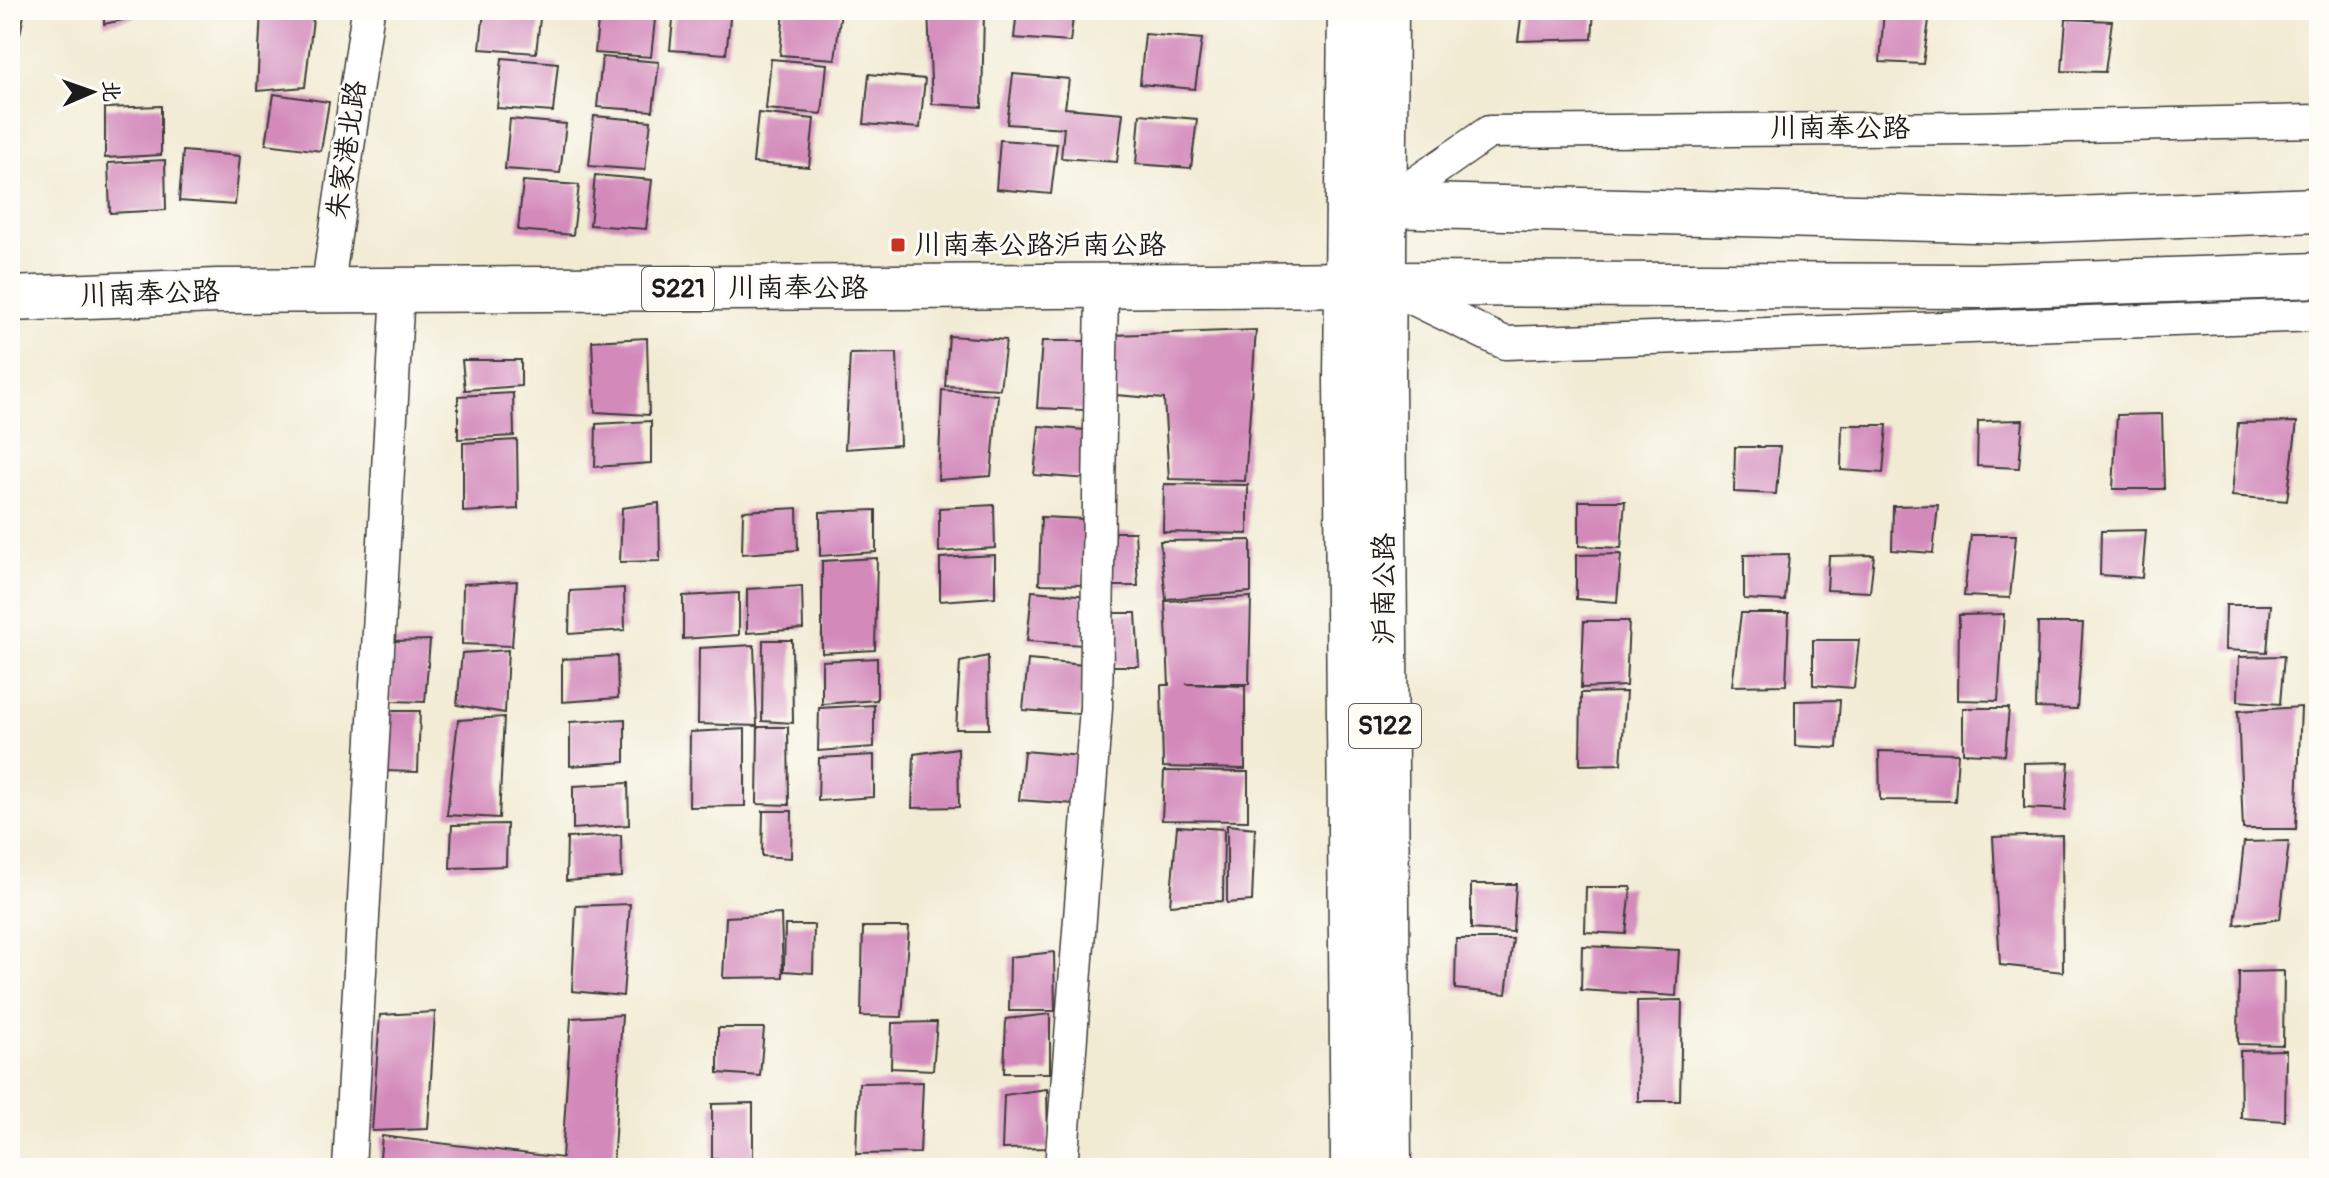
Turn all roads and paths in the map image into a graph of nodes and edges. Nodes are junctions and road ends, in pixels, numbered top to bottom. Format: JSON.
{"nodes":[{"id":1,"x":368,"y":10,"type":"edge"},
{"id":2,"x":1350,"y":10,"type":"edge"},
{"id":3,"x":1386,"y":10,"type":"edge"},
{"id":4,"x":2319,"y":121,"type":"edge"},
{"id":5,"x":1384,"y":205,"type":"junction"},
{"id":6,"x":2319,"y":210,"type":"edge"},
{"id":7,"x":2319,"y":275,"type":"edge"},
{"id":8,"x":1365,"y":284,"type":"junction"},
{"id":9,"x":1102,"y":287,"type":"junction"},
{"id":10,"x":327,"y":291,"type":"junction"},
{"id":11,"x":398,"y":291,"type":"junction"},
{"id":12,"x":10,"y":299,"type":"edge"},
{"id":13,"x":2319,"y":315,"type":"edge"},
{"id":14,"x":349,"y":1168,"type":"edge"},
{"id":15,"x":1061,"y":1168,"type":"edge"},
{"id":16,"x":1353,"y":1168,"type":"edge"},
{"id":17,"x":1389,"y":1168,"type":"edge"}],
"edges":[{"from":1,"to":10,"type":"street","name":"朱家港北路"},
{"from":2,"to":8,"type":"main road","name":"沪南公路","number":"S122"},
{"from":3,"to":5,"type":"main road","name":"沪南公路","number":"S122"},
{"from":4,"to":5,"type":"street","name":"川南奉公路"},
{"from":5,"to":6,"type":"main road"},
{"from":5,"to":8,"type":"main road","name":"沪南公路","number":"S122"},
{"from":7,"to":8,"type":"main road"},
{"from":8,"to":9,"type":"main road","name":"川南奉公路","number":"S221"},
{"from":8,"to":13,"type":"street","name":"川南奉公路"},
{"from":8,"to":16,"type":"main road","name":"沪南公路","number":"S122"},
{"from":8,"to":17,"type":"main road","name":"沪南公路","number":"S122"},
{"from":9,"to":11,"type":"main road","name":"川南奉公路","number":"S221"},
{"from":9,"to":15,"type":"street"},
{"from":10,"to":11,"type":"main road","name":"川南奉公路","number":"S221"},
{"from":10,"to":12,"type":"main road","name":"川南奉公路","number":"S221"},
{"from":11,"to":14,"type":"street"}]}
